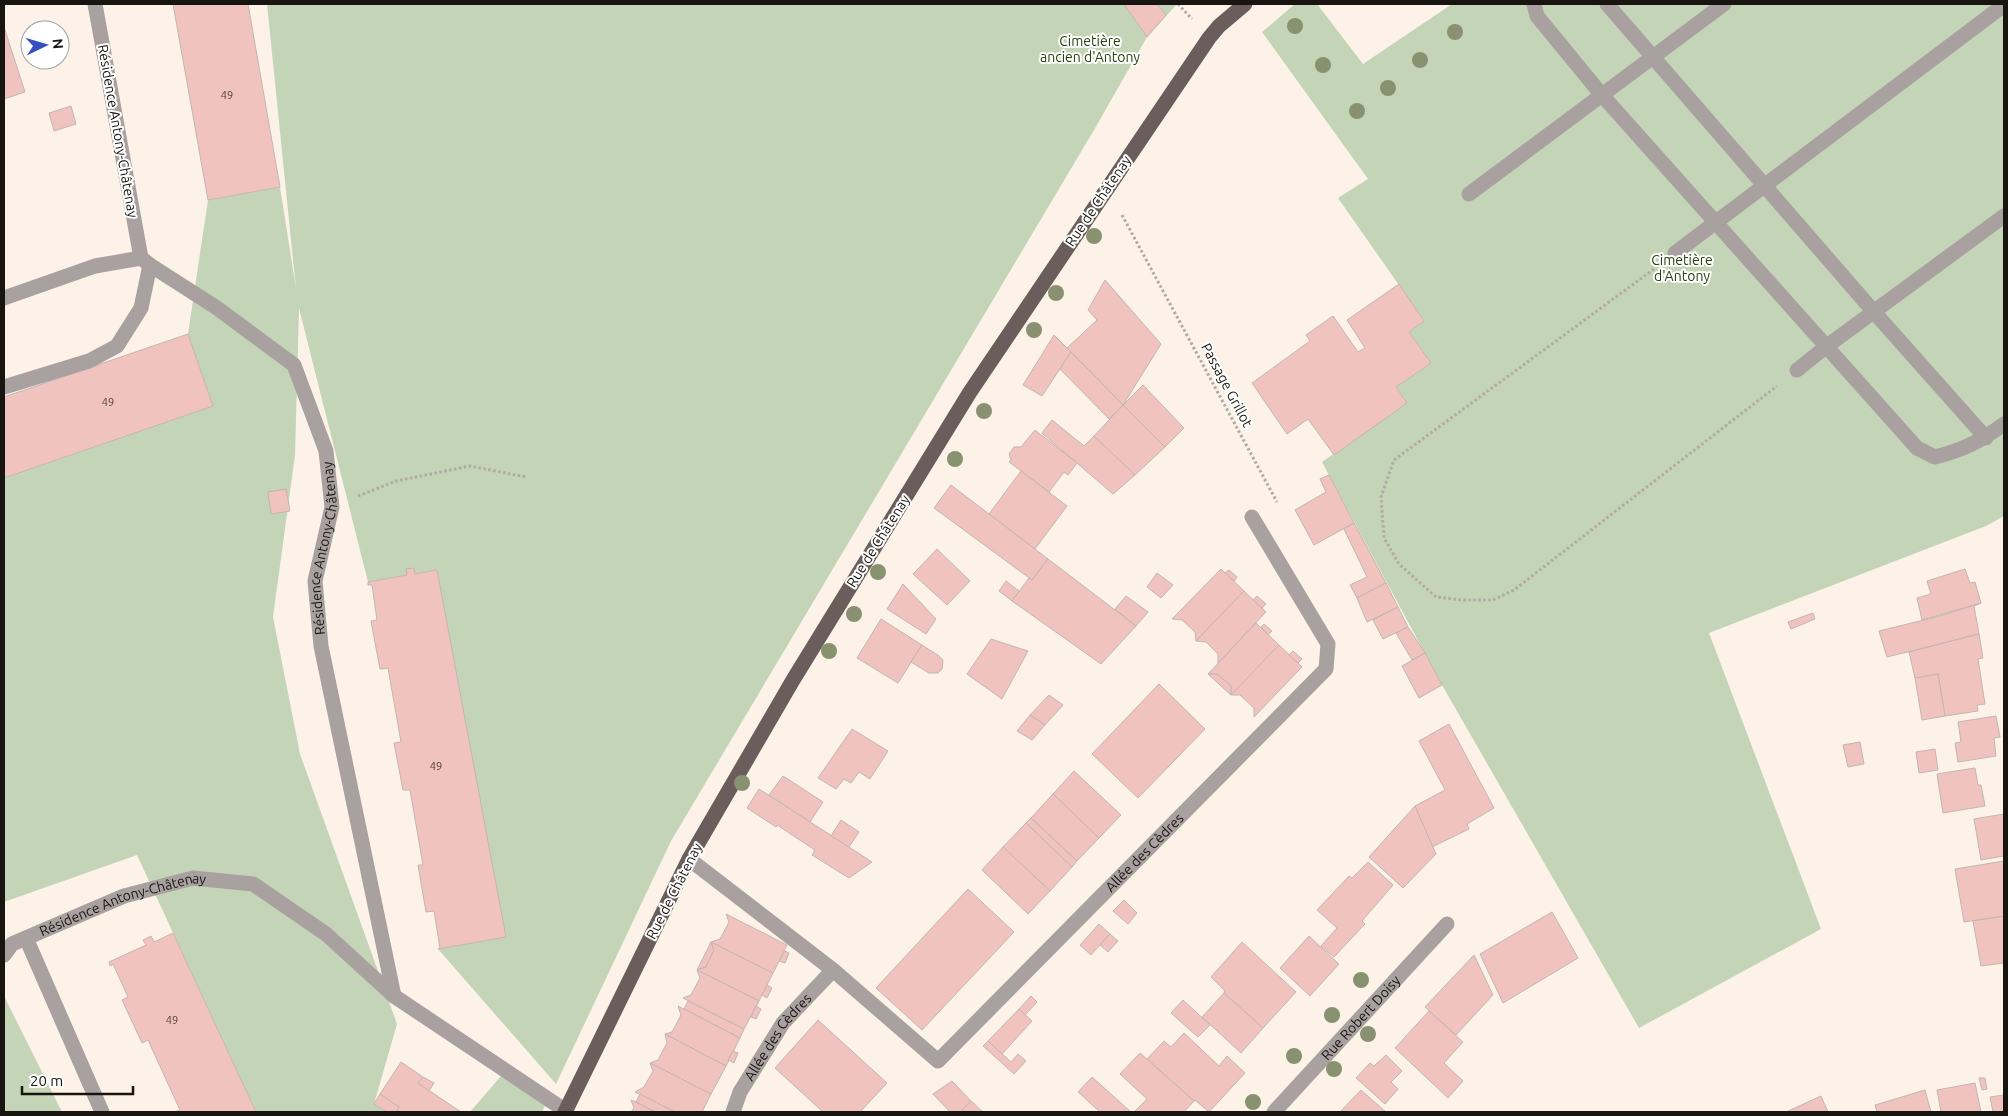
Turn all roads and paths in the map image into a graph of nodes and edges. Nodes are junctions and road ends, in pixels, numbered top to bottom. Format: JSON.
{"nodes":[{"id":1,"x":95,"y":4,"type":"edge"},
{"id":2,"x":1244,"y":4,"type":"edge"},
{"id":3,"x":1534,"y":4,"type":"edge"},
{"id":4,"x":1607,"y":4,"type":"edge"},
{"id":5,"x":1724,"y":4,"type":"edge"},
{"id":6,"x":2004,"y":6,"type":"edge"},
{"id":7,"x":1652,"y":56,"type":"junction"},
{"id":8,"x":1601,"y":94,"type":"junction"},
{"id":9,"x":1766,"y":186,"type":"junction"},
{"id":10,"x":1107,"y":188,"type":"junction"},
{"id":11,"x":1469,"y":194,"type":"dead end"},
{"id":12,"x":2004,"y":216,"type":"edge"},
{"id":13,"x":1717,"y":222,"type":"junction"},
{"id":14,"x":1675,"y":254,"type":"joint"},
{"id":15,"x":145,"y":262,"type":"junction"},
{"id":16,"x":4,"y":298,"type":"edge"},
{"id":17,"x":1874,"y":312,"type":"junction"},
{"id":18,"x":1827,"y":346,"type":"junction"},
{"id":19,"x":1797,"y":370,"type":"joint"},
{"id":20,"x":4,"y":387,"type":"edge"},
{"id":21,"x":2004,"y":424,"type":"edge"},
{"id":22,"x":1986,"y":438,"type":"junction"},
{"id":23,"x":526,"y":477,"type":"dead end"},
{"id":24,"x":332,"y":507,"type":"junction"},
{"id":25,"x":1280,"y":508,"type":"dead end"},
{"id":26,"x":1252,"y":518,"type":"dead end"},
{"id":27,"x":689,"y":859,"type":"junction"},
{"id":28,"x":1447,"y":924,"type":"dead end"},
{"id":29,"x":26,"y":938,"type":"junction"},
{"id":30,"x":4,"y":955,"type":"edge"},
{"id":31,"x":833,"y":970,"type":"junction"},
{"id":32,"x":394,"y":996,"type":"junction"},
{"id":33,"x":102,"y":1112,"type":"edge"},
{"id":34,"x":565,"y":1112,"type":"edge"},
{"id":35,"x":733,"y":1112,"type":"edge"},
{"id":36,"x":1274,"y":1112,"type":"edge"}],
"edges":[{"from":1,"to":15,"type":"street","name":"Résidence Antony-Châtenay"},
{"from":2,"to":10,"type":"main road","name":"Rue de Châtenay"},
{"from":3,"to":8,"type":"street"},
{"from":4,"to":7,"type":"street"},
{"from":5,"to":7,"type":"street"},
{"from":6,"to":9,"type":"street"},
{"from":7,"to":8,"type":"street"},
{"from":7,"to":9,"type":"street"},
{"from":8,"to":11,"type":"street"},
{"from":8,"to":13,"type":"street"},
{"from":9,"to":13,"type":"street"},
{"from":9,"to":17,"type":"street"},
{"from":10,"to":25,"type":"path","name":"Passage Grillot"},
{"from":10,"to":27,"type":"main road","name":"Rue de Châtenay"},
{"from":12,"to":17,"type":"street"},
{"from":13,"to":14,"type":"street"},
{"from":13,"to":18,"type":"street"},
{"from":14,"to":19,"type":"path"},
{"from":15,"to":16,"type":"street"},
{"from":15,"to":20,"type":"street","name":"Résidence Antony-Châtenay"},
{"from":15,"to":24,"type":"street","name":"Résidence Antony-Châtenay"},
{"from":17,"to":18,"type":"street"},
{"from":17,"to":22,"type":"street"},
{"from":18,"to":19,"type":"street"},
{"from":18,"to":22,"type":"street"},
{"from":21,"to":22,"type":"street"},
{"from":23,"to":24,"type":"path"},
{"from":24,"to":32,"type":"street","name":"Résidence Antony-Châtenay"},
{"from":26,"to":31,"type":"street","name":"Allée des Cèdres"},
{"from":27,"to":31,"type":"street","name":"Allée des Cèdres"},
{"from":27,"to":34,"type":"main road","name":"Rue de Châtenay"},
{"from":28,"to":36,"type":"street","name":"Rue Robert Doisy"},
{"from":29,"to":30,"type":"street","name":"Résidence Antony-Châtenay"},
{"from":29,"to":32,"type":"street","name":"Résidence Antony-Châtenay"},
{"from":29,"to":33,"type":"street","name":"Résidence Antony-Châtenay"},
{"from":31,"to":35,"type":"street","name":"Allée des Cèdres"},
{"from":32,"to":34,"type":"street","name":"Résidence Antony-Châtenay"}]}
